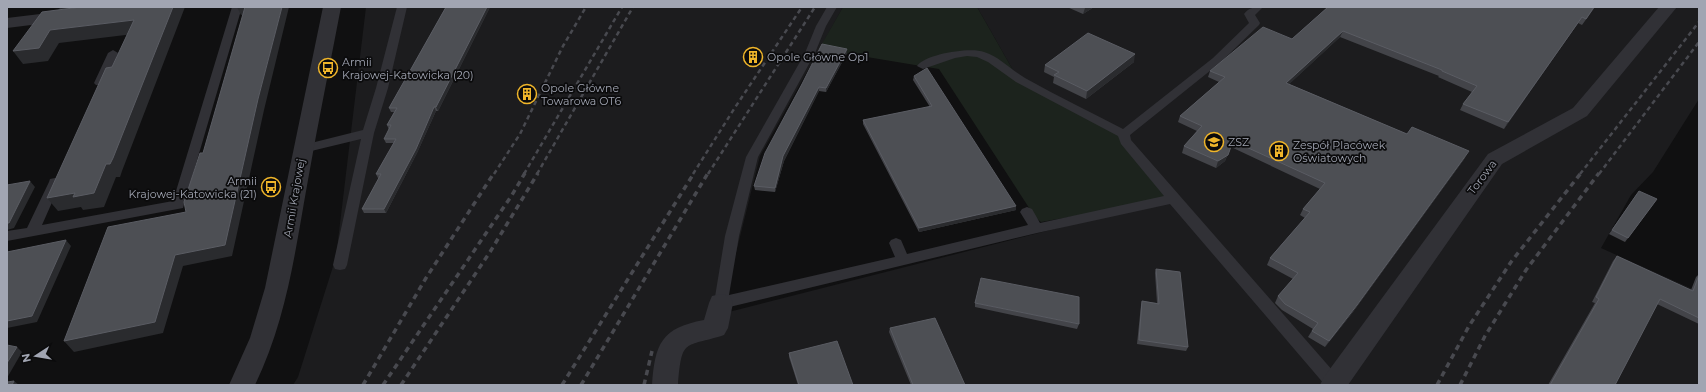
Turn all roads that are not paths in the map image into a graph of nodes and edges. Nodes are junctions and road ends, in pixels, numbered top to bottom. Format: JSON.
{"nodes":[{"id":1,"x":237,"y":7,"type":"edge"},
{"id":2,"x":332,"y":7,"type":"edge"},
{"id":3,"x":402,"y":7,"type":"edge"},
{"id":4,"x":832,"y":7,"type":"edge"},
{"id":5,"x":1258,"y":7,"type":"edge"},
{"id":6,"x":1668,"y":7,"type":"edge"},
{"id":7,"x":84,"y":13,"type":"edge"},
{"id":8,"x":7,"y":23,"type":"edge"},
{"id":9,"x":113,"y":53,"type":"dead end"},
{"id":10,"x":923,"y":66,"type":"dead end"},
{"id":11,"x":94,"y":96,"type":"edge"},
{"id":12,"x":368,"y":133,"type":"junction"},
{"id":13,"x":1124,"y":134,"type":"junction"},
{"id":14,"x":303,"y":149,"type":"junction"},
{"id":15,"x":58,"y":174,"type":"edge"},
{"id":16,"x":1172,"y":199,"type":"junction"},
{"id":17,"x":1027,"y":212,"type":"dead end"},
{"id":18,"x":1037,"y":228,"type":"junction"},
{"id":19,"x":32,"y":232,"type":"junction"},
{"id":20,"x":7,"y":236,"type":"edge"},
{"id":21,"x":896,"y":243,"type":"dead end"},
{"id":22,"x":903,"y":260,"type":"junction"},
{"id":23,"x":340,"y":265,"type":"dead end"},
{"id":24,"x":721,"y":303,"type":"junction"},
{"id":25,"x":242,"y":385,"type":"edge"},
{"id":26,"x":665,"y":385,"type":"edge"},
{"id":27,"x":1333,"y":385,"type":"edge"}],
"edges":[{"from":1,"to":19,"type":"lane"},
{"from":2,"to":14,"type":"street","name":"Armii Krajowej"},
{"from":3,"to":12,"type":"lane"},
{"from":4,"to":24,"type":"lane"},
{"from":5,"to":13,"type":"lane"},
{"from":6,"to":27,"type":"street","name":"Torowa"},
{"from":7,"to":8,"type":"street"},
{"from":9,"to":11,"type":"lane"},
{"from":10,"to":13,"type":"lane"},
{"from":12,"to":14,"type":"lane"},
{"from":12,"to":23,"type":"lane"},
{"from":13,"to":16,"type":"lane"},
{"from":14,"to":25,"type":"street","name":"Armii Krajowej"},
{"from":15,"to":19,"type":"lane"},
{"from":16,"to":18,"type":"lane"},
{"from":16,"to":27,"type":"lane"},
{"from":17,"to":18,"type":"lane"},
{"from":18,"to":22,"type":"lane"},
{"from":19,"to":20,"type":"lane"},
{"from":21,"to":22,"type":"lane"},
{"from":22,"to":24,"type":"lane"},
{"from":24,"to":26,"type":"street"}]}
